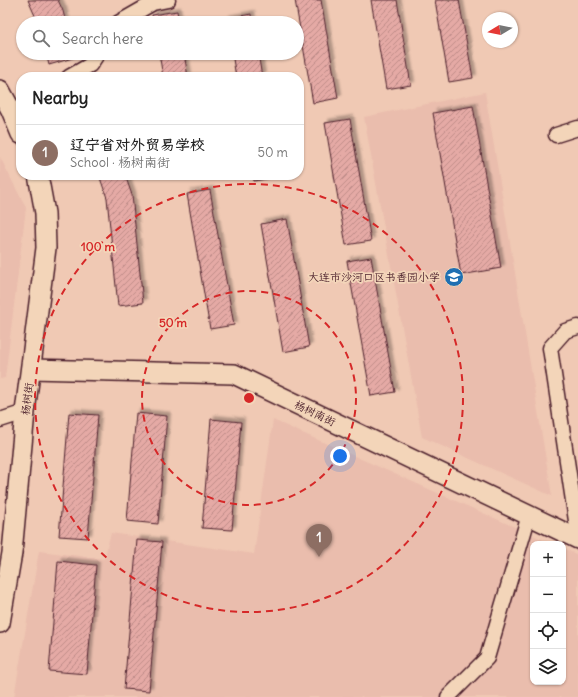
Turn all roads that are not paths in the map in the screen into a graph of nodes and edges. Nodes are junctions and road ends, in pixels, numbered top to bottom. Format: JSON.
{"nodes":[{"id":1,"x":168,"y":0,"type":"edge"},
{"id":2,"x":130,"y":16,"type":"edge"},
{"id":3,"x":93,"y":60,"type":"edge"},
{"id":4,"x":78,"y":72,"type":"edge"},
{"id":5,"x":0,"y":90,"type":"edge"},
{"id":6,"x":16,"y":108,"type":"edge"},
{"id":7,"x":578,"y":128,"type":"edge"},
{"id":8,"x":556,"y":135,"type":"dead end"},
{"id":9,"x":39,"y":180,"type":"edge"},
{"id":10,"x":578,"y":327,"type":"edge"},
{"id":11,"x":31,"y":370,"type":"junction"},
{"id":12,"x":26,"y":412,"type":"junction"},
{"id":13,"x":0,"y":420,"type":"edge"},
{"id":14,"x":575,"y":497,"type":"edge"},
{"id":15,"x":529,"y":515,"type":"junction"},
{"id":16,"x":578,"y":534,"type":"edge"},
{"id":17,"x":578,"y":539,"type":"edge"},
{"id":18,"x":4,"y":582,"type":"edge"},
{"id":19,"x":0,"y":623,"type":"edge"},
{"id":20,"x":448,"y":697,"type":"edge"}],
"edges":[{"from":1,"to":2,"type":"street"},
{"from":3,"to":4,"type":"street"},
{"from":5,"to":6,"type":"street"},
{"from":7,"to":8,"type":"street"},
{"from":9,"to":11,"type":"street","name":"杨树街"},
{"from":10,"to":14,"type":"street"},
{"from":11,"to":12,"type":"street","name":"杨树街"},
{"from":11,"to":15,"type":"street","name":"杨树南街"},
{"from":12,"to":13,"type":"street"},
{"from":12,"to":18,"type":"street","name":"杨树街"},
{"from":14,"to":16,"type":"street"},
{"from":15,"to":17,"type":"street","name":"杨树南街"},
{"from":15,"to":20,"type":"street"},
{"from":18,"to":19,"type":"street","name":"杨树街"}]}
